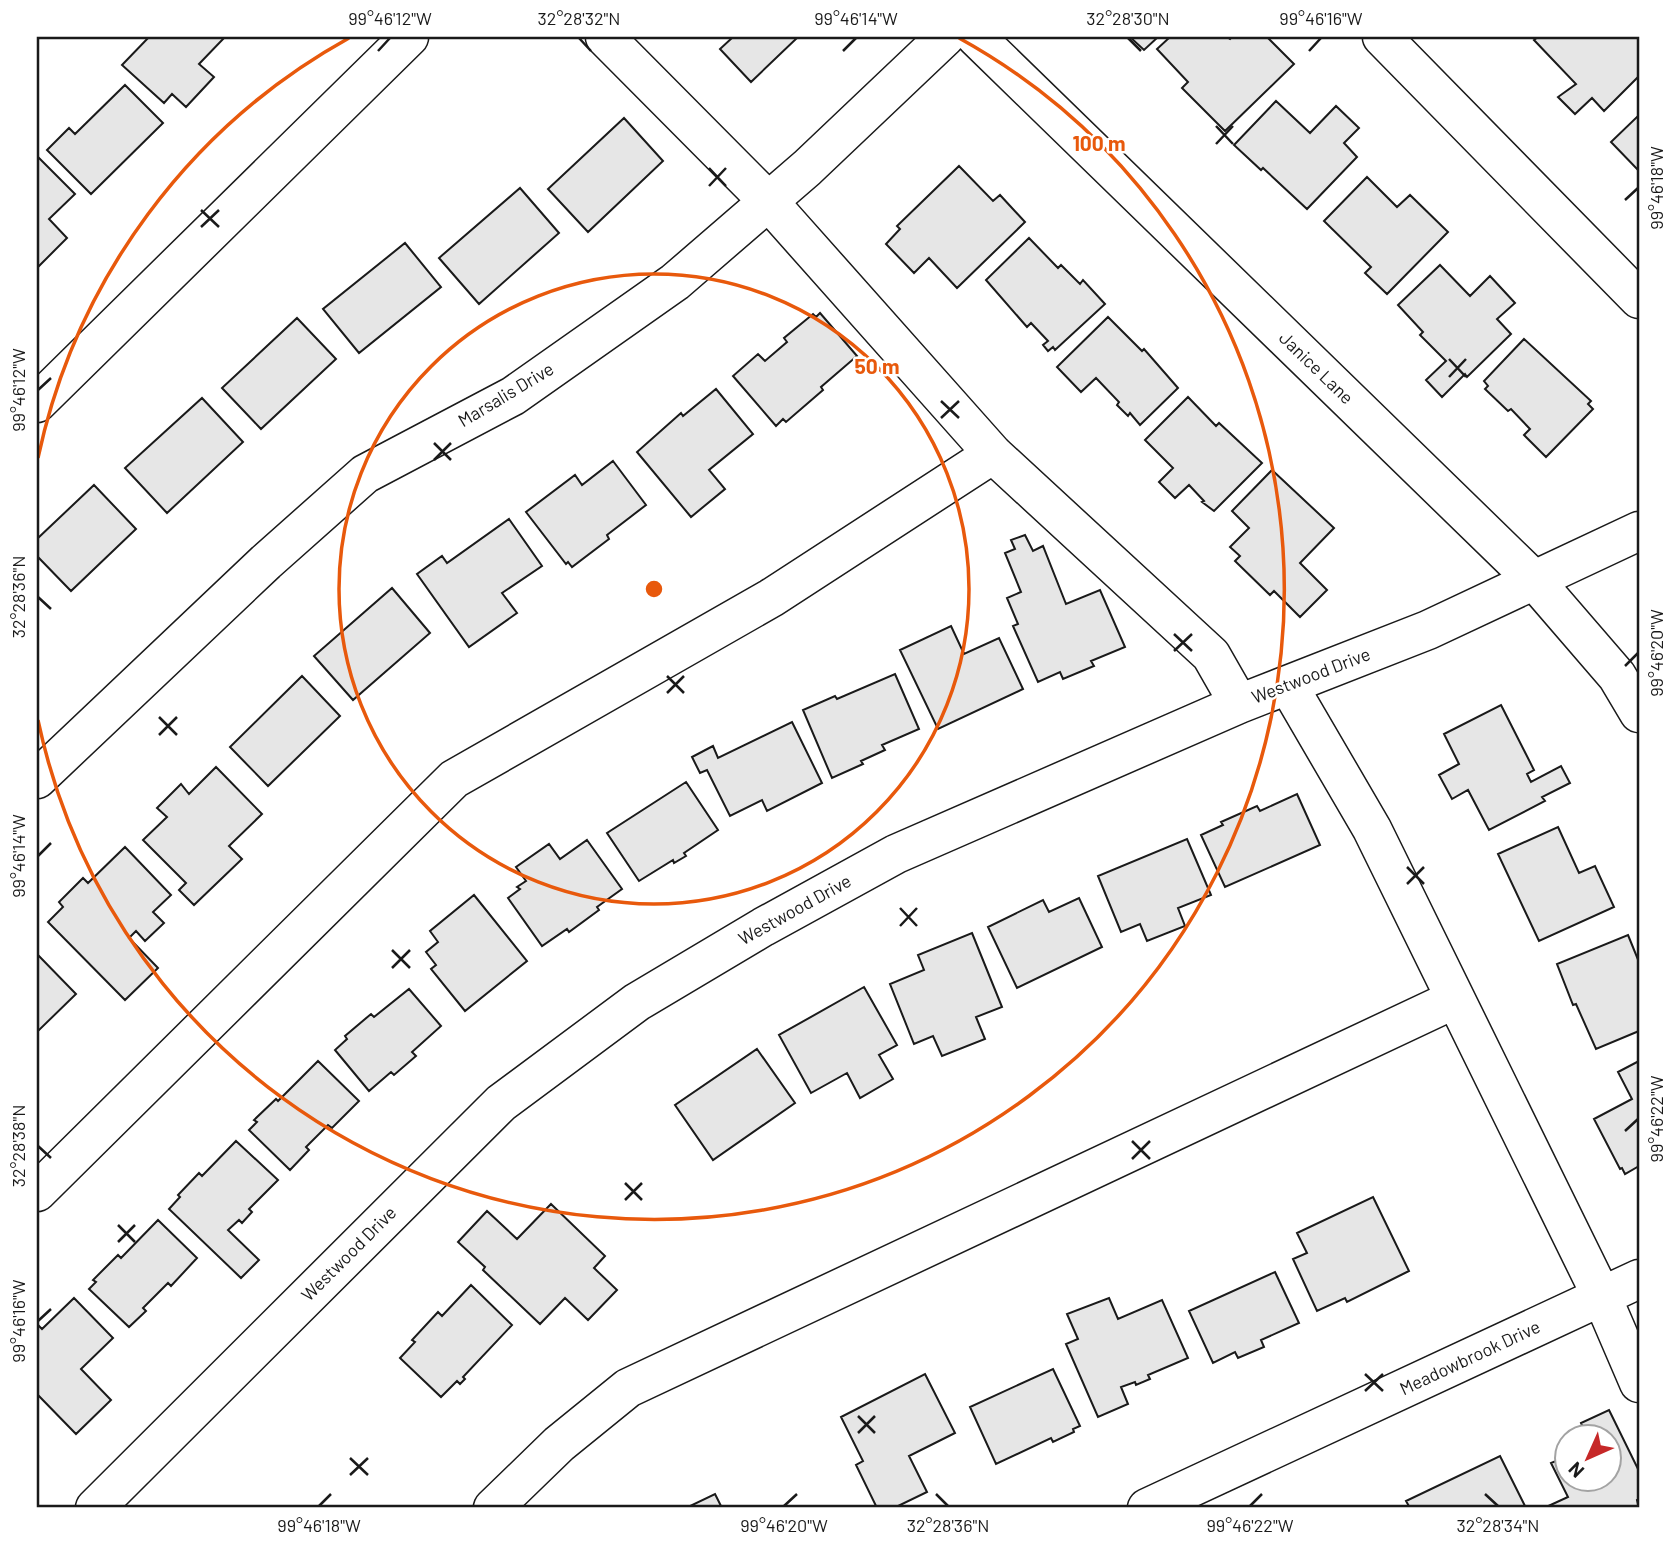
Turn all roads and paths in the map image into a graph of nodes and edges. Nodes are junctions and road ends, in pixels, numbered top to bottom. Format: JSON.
{"nodes":[{"id":1,"x":409,"y":37,"type":"edge"},
{"id":2,"x":605,"y":37,"type":"edge"},
{"id":3,"x":945,"y":37,"type":"edge"},
{"id":4,"x":976,"y":37,"type":"edge"},
{"id":5,"x":1382,"y":37,"type":"edge"},
{"id":6,"x":768,"y":201,"type":"junction"},
{"id":7,"x":1639,"y":299,"type":"edge"},
{"id":8,"x":37,"y":403,"type":"edge"},
{"id":9,"x":993,"y":454,"type":"junction"},
{"id":10,"x":1639,"y":531,"type":"edge"},
{"id":11,"x":1535,"y":581,"type":"junction"},
{"id":12,"x":1288,"y":685,"type":"junction"},
{"id":13,"x":1239,"y":704,"type":"junction"},
{"id":14,"x":1639,"y":713,"type":"edge"},
{"id":15,"x":37,"y":779,"type":"edge"},
{"id":16,"x":1455,"y":999,"type":"junction"},
{"id":17,"x":37,"y":1192,"type":"edge"},
{"id":18,"x":1639,"y":1279,"type":"edge"},
{"id":19,"x":1601,"y":1297,"type":"junction"},
{"id":20,"x":1639,"y":1382,"type":"edge"},
{"id":21,"x":95,"y":1508,"type":"edge"},
{"id":22,"x":493,"y":1508,"type":"edge"},
{"id":23,"x":1147,"y":1508,"type":"edge"}],
"edges":[{"from":1,"to":8,"type":"street"},
{"from":2,"to":6,"type":"street"},
{"from":3,"to":6,"type":"street","name":"Marsalis Drive"},
{"from":4,"to":11,"type":"street","name":"Janice Lane"},
{"from":5,"to":7,"type":"street"},
{"from":6,"to":9,"type":"street"},
{"from":6,"to":15,"type":"street","name":"Marsalis Drive"},
{"from":9,"to":13,"type":"street"},
{"from":9,"to":17,"type":"street"},
{"from":10,"to":11,"type":"street","name":"Westwood Drive"},
{"from":11,"to":12,"type":"street","name":"Westwood Drive"},
{"from":11,"to":14,"type":"street","name":"Janice Lane"},
{"from":12,"to":13,"type":"street","name":"Westwood Drive"},
{"from":12,"to":16,"type":"street"},
{"from":13,"to":21,"type":"street","name":"Westwood Drive"},
{"from":16,"to":19,"type":"street"},
{"from":16,"to":22,"type":"street"},
{"from":18,"to":19,"type":"street","name":"Meadowbrook Drive"},
{"from":19,"to":20,"type":"street"},
{"from":19,"to":23,"type":"street","name":"Meadowbrook Drive"}]}
